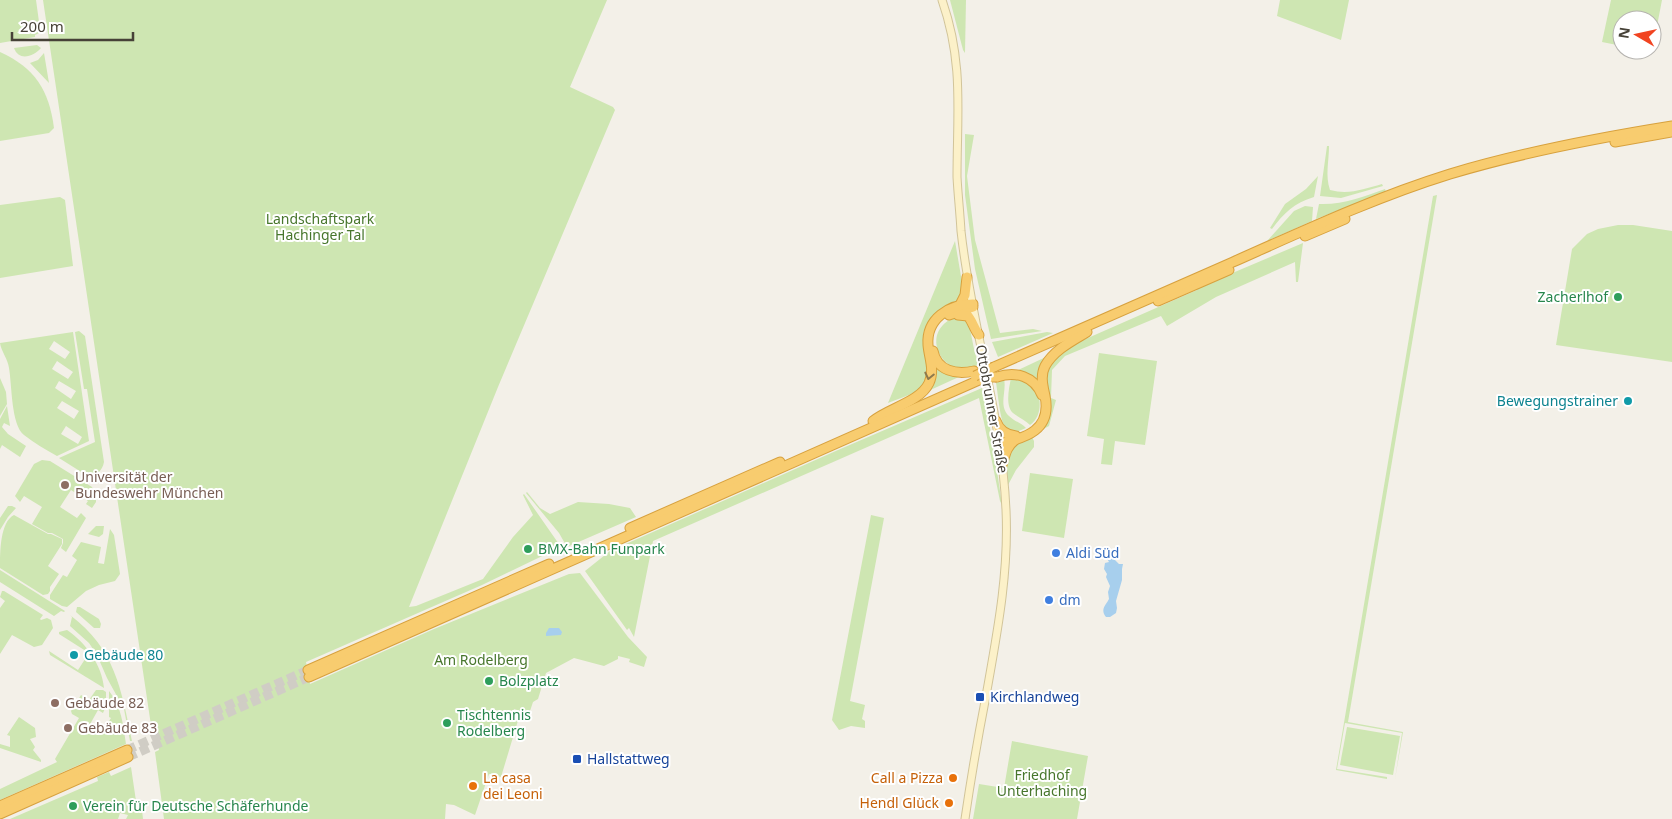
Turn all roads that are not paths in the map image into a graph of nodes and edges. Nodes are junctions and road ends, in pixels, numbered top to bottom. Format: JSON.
{"nodes":[{"id":1,"x":944,"y":0,"type":"edge"},
{"id":2,"x":1672,"y":126,"type":"edge"},
{"id":3,"x":1672,"y":132,"type":"edge"},
{"id":4,"x":1312,"y":230,"type":"junction"},
{"id":5,"x":967,"y":277,"type":"junction"},
{"id":6,"x":960,"y":305,"type":"junction"},
{"id":7,"x":973,"y":306,"type":"junction"},
{"id":8,"x":950,"y":314,"type":"junction"},
{"id":9,"x":1087,"y":332,"type":"junction"},
{"id":10,"x":979,"y":335,"type":"junction"},
{"id":11,"x":996,"y":369,"type":"junction"},
{"id":12,"x":975,"y":377,"type":"junction"},
{"id":13,"x":873,"y":421,"type":"junction"},
{"id":14,"x":996,"y":421,"type":"junction"},
{"id":15,"x":1016,"y":438,"type":"junction"},
{"id":16,"x":999,"y":441,"type":"junction"},
{"id":17,"x":1002,"y":465,"type":"junction"},
{"id":18,"x":579,"y":554,"type":"junction"},
{"id":19,"x":308,"y":674,"type":"tunnel mouth"},
{"id":20,"x":0,"y":806,"type":"edge"},
{"id":21,"x":0,"y":814,"type":"edge"},
{"id":22,"x":965,"y":819,"type":"edge"}],
"edges":[{"from":1,"to":5,"type":"main road","name":"Ottobrunner Straße"},
{"from":2,"to":4,"type":"highway"},
{"from":3,"to":4,"type":"highway"},
{"from":4,"to":9,"type":"highway"},
{"from":4,"to":11,"type":"highway"},
{"from":5,"to":6,"type":"highway"},
{"from":5,"to":7,"type":"main road","name":"Ottobrunner Straße"},
{"from":6,"to":7,"type":"highway"},
{"from":6,"to":13,"type":"highway","one_way":true},
{"from":7,"to":8,"type":"highway"},
{"from":7,"to":10,"type":"main road","name":"Ottobrunner Straße"},
{"from":8,"to":10,"type":"highway"},
{"from":8,"to":12,"type":"highway"},
{"from":9,"to":11,"type":"highway"},
{"from":9,"to":15,"type":"highway"},
{"from":10,"to":14,"type":"main road","name":"Ottobrunner Straße"},
{"from":11,"to":12,"type":"highway","bridge":true},
{"from":11,"to":12,"type":"highway","bridge":true},
{"from":11,"to":15,"type":"highway"},
{"from":12,"to":13,"type":"highway"},
{"from":12,"to":18,"type":"highway"},
{"from":13,"to":18,"type":"highway"},
{"from":14,"to":15,"type":"highway"},
{"from":14,"to":16,"type":"main road","name":"Ottobrunner Straße"},
{"from":15,"to":16,"type":"highway"},
{"from":15,"to":17,"type":"highway"},
{"from":16,"to":17,"type":"main road","name":"Ottobrunner Straße"},
{"from":17,"to":22,"type":"main road","name":"Ottobrunner Straße"},
{"from":18,"to":19,"type":"highway"},
{"from":20,"to":21,"type":"highway"}]}
